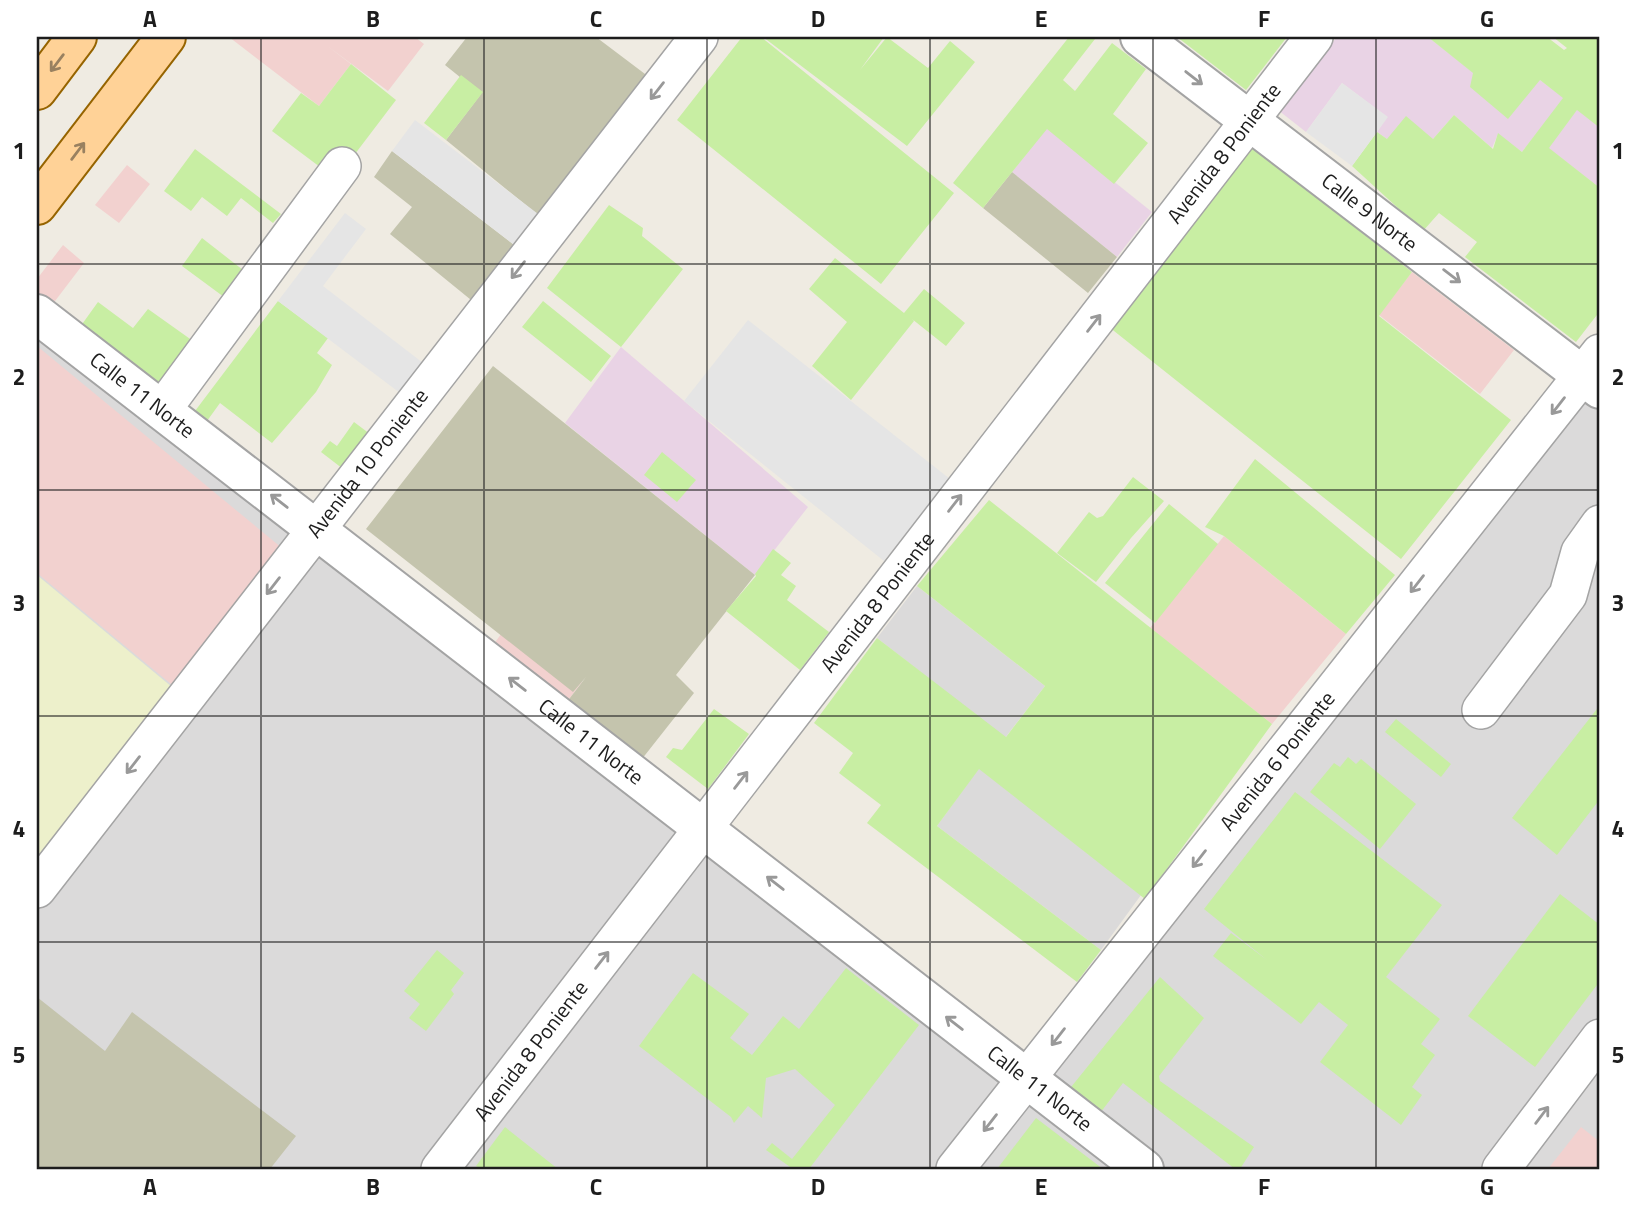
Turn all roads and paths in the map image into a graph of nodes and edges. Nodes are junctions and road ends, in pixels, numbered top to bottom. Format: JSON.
{"nodes":[{"id":1,"x":77,"y":37,"type":"edge"},
{"id":2,"x":166,"y":37,"type":"edge"},
{"id":3,"x":699,"y":37,"type":"edge"},
{"id":4,"x":1140,"y":37,"type":"edge"},
{"id":5,"x":1314,"y":37,"type":"edge"},
{"id":6,"x":37,"y":90,"type":"edge"},
{"id":7,"x":1250,"y":121,"type":"junction"},
{"id":8,"x":342,"y":166,"type":"dead end"},
{"id":9,"x":37,"y":205,"type":"edge"},
{"id":10,"x":37,"y":314,"type":"edge"},
{"id":11,"x":1594,"y":372,"type":"edge"},
{"id":12,"x":162,"y":410,"type":"junction"},
{"id":13,"x":1600,"y":524,"type":"edge"},
{"id":14,"x":317,"y":530,"type":"junction"},
{"id":15,"x":1481,"y":710,"type":"dead end"},
{"id":16,"x":704,"y":828,"type":"junction"},
{"id":17,"x":37,"y":889,"type":"edge"},
{"id":18,"x":1600,"y":1038,"type":"edge"},
{"id":19,"x":1026,"y":1078,"type":"junction"},
{"id":20,"x":440,"y":1169,"type":"edge"},
{"id":21,"x":955,"y":1169,"type":"edge"},
{"id":22,"x":1144,"y":1169,"type":"edge"},
{"id":23,"x":1501,"y":1169,"type":"edge"}],
"edges":[{"from":1,"to":6,"type":"main road","one_way":true},
{"from":9,"to":2,"type":"main road","one_way":true},
{"from":3,"to":14,"type":"street","name":"Avenida 10 Poniente","one_way":true},
{"from":4,"to":7,"type":"street","name":"Calle 9 Norte","one_way":true},
{"from":5,"to":7,"type":"street","name":"Avenida 8 Poniente"},
{"from":7,"to":11,"type":"street","name":"Calle 9 Norte","one_way":true},
{"from":16,"to":7,"type":"street","name":"Avenida 8 Poniente","one_way":true},
{"from":8,"to":12,"type":"street"},
{"from":10,"to":12,"type":"street","name":"Calle 11 Norte"},
{"from":11,"to":19,"type":"street","name":"Avenida 6 Poniente","one_way":true},
{"from":14,"to":12,"type":"street","name":"Calle 11 Norte","one_way":true},
{"from":13,"to":15,"type":"street"},
{"from":16,"to":14,"type":"street","name":"Calle 11 Norte","one_way":true},
{"from":14,"to":17,"type":"street","name":"Avenida 10 Poniente","one_way":true},
{"from":19,"to":16,"type":"street","name":"Calle 11 Norte","one_way":true},
{"from":20,"to":16,"type":"street","name":"Avenida 8 Poniente","one_way":true},
{"from":23,"to":18,"type":"street","one_way":true},
{"from":19,"to":21,"type":"street","name":"Avenida 6 Poniente","one_way":true},
{"from":19,"to":22,"type":"street","name":"Calle 11 Norte"}]}
